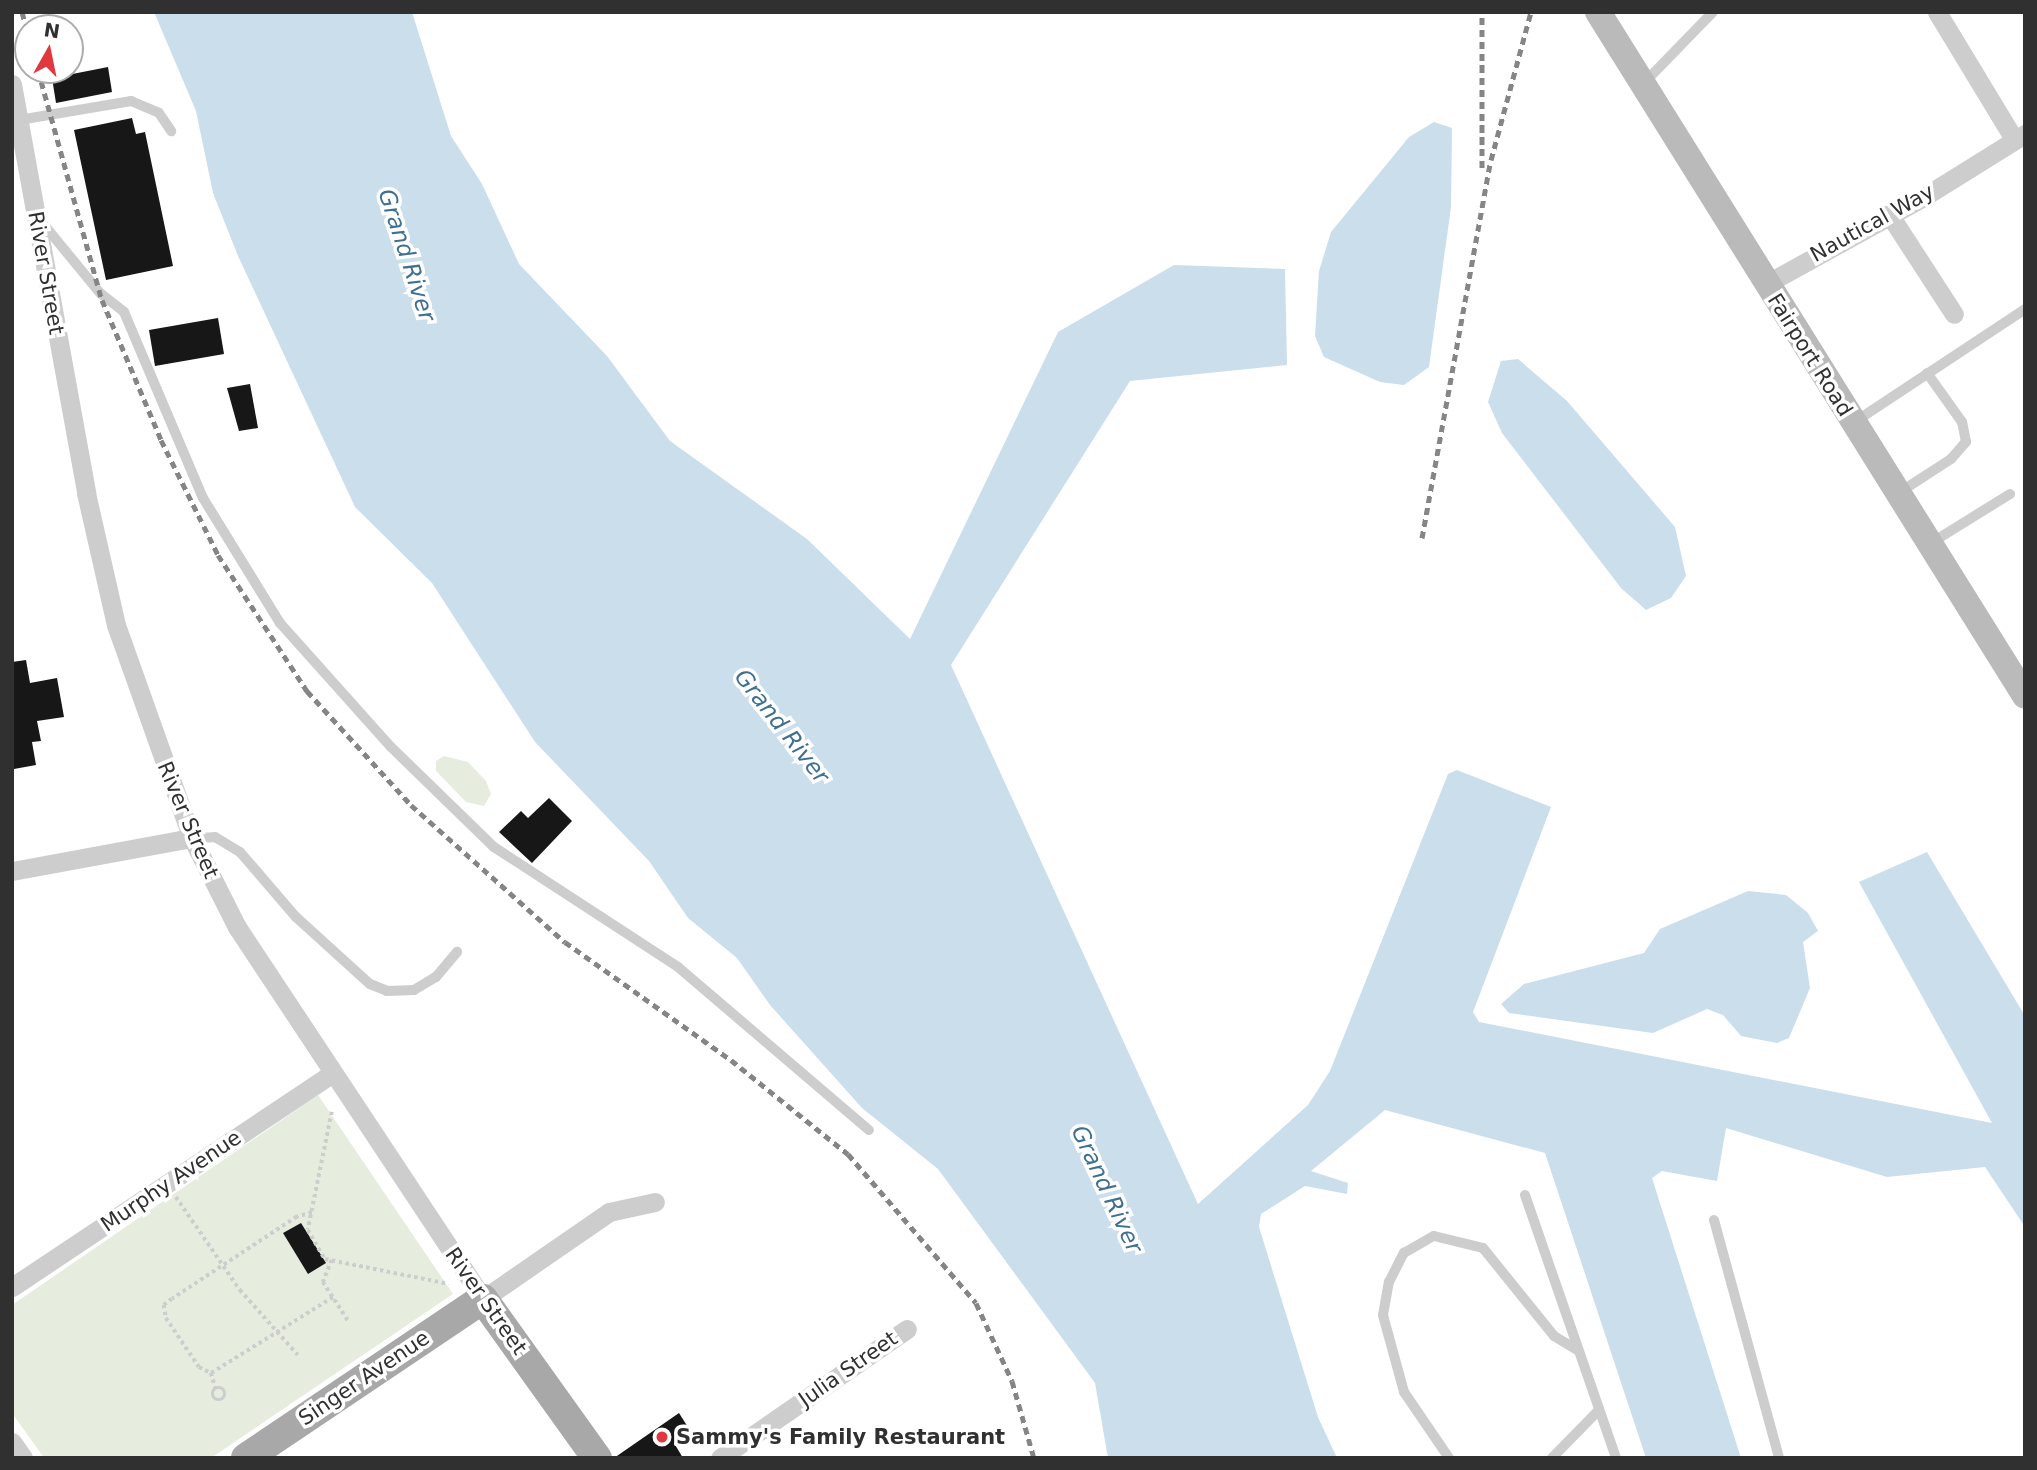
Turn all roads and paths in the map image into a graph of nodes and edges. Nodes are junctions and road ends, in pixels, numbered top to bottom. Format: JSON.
{"nodes":[{"id":1,"x":1598,"y":12,"type":"edge"},
{"id":2,"x":1713,"y":12,"type":"edge"},
{"id":3,"x":1937,"y":12,"type":"edge"},
{"id":4,"x":12,"y":84,"type":"edge"},
{"id":5,"x":1643,"y":84,"type":"junction"},
{"id":6,"x":19,"y":120,"type":"junction"},
{"id":7,"x":171,"y":131,"type":"dead end"},
{"id":8,"x":2019,"y":136,"type":"edge"},
{"id":9,"x":36,"y":214,"type":"junction"},
{"id":10,"x":1889,"y":214,"type":"junction"},
{"id":11,"x":1766,"y":284,"type":"junction"},
{"id":12,"x":2025,"y":309,"type":"edge"},
{"id":13,"x":1954,"y":314,"type":"dead end"},
{"id":14,"x":1927,"y":373,"type":"junction"},
{"id":15,"x":1852,"y":423,"type":"junction"},
{"id":16,"x":1896,"y":494,"type":"junction"},
{"id":17,"x":2010,"y":494,"type":"dead end"},
{"id":18,"x":1930,"y":543,"type":"junction"},
{"id":19,"x":2025,"y":696,"type":"edge"},
{"id":20,"x":192,"y":838,"type":"junction"},
{"id":21,"x":12,"y":871,"type":"edge"},
{"id":22,"x":457,"y":952,"type":"dead end"},
{"id":23,"x":331,"y":1074,"type":"junction"},
{"id":24,"x":332,"y":1112,"type":"dead end"},
{"id":25,"x":869,"y":1129,"type":"dead end"},
{"id":26,"x":167,"y":1184,"type":"junction"},
{"id":27,"x":1525,"y":1195,"type":"dead end"},
{"id":28,"x":655,"y":1202,"type":"dead end"},
{"id":29,"x":312,"y":1213,"type":"junction"},
{"id":30,"x":1714,"y":1220,"type":"dead end"},
{"id":31,"x":332,"y":1260,"type":"junction"},
{"id":32,"x":223,"y":1265,"type":"junction"},
{"id":33,"x":449,"y":1284,"type":"dead end"},
{"id":34,"x":12,"y":1287,"type":"edge"},
{"id":35,"x":333,"y":1297,"type":"junction"},
{"id":36,"x":483,"y":1299,"type":"junction"},
{"id":37,"x":349,"y":1322,"type":"dead end"},
{"id":38,"x":907,"y":1329,"type":"dead end"},
{"id":39,"x":281,"y":1330,"type":"junction"},
{"id":40,"x":1577,"y":1350,"type":"junction"},
{"id":41,"x":298,"y":1355,"type":"dead end"},
{"id":42,"x":211,"y":1373,"type":"junction"},
{"id":43,"x":216,"y":1389,"type":"dead end"},
{"id":44,"x":1598,"y":1411,"type":"junction"},
{"id":45,"x":12,"y":1442,"type":"edge"},
{"id":46,"x":23,"y":1458,"type":"edge"},
{"id":47,"x":246,"y":1458,"type":"edge"},
{"id":48,"x":597,"y":1458,"type":"edge"},
{"id":49,"x":720,"y":1458,"type":"edge"},
{"id":50,"x":1449,"y":1458,"type":"edge"},
{"id":51,"x":1552,"y":1458,"type":"edge"},
{"id":52,"x":1616,"y":1458,"type":"edge"},
{"id":53,"x":1779,"y":1458,"type":"edge"}],
"edges":[{"from":1,"to":5,"type":"street","name":"Fairport Road"},
{"from":2,"to":5,"type":"lane"},
{"from":3,"to":8,"type":"street","name":"Nautical Way"},
{"from":4,"to":6,"type":"street","name":"River Street"},
{"from":5,"to":11,"type":"street","name":"Fairport Road"},
{"from":6,"to":7,"type":"lane"},
{"from":6,"to":9,"type":"street","name":"River Street"},
{"from":8,"to":10,"type":"street","name":"Nautical Way"},
{"from":9,"to":20,"type":"street","name":"River Street"},
{"from":9,"to":25,"type":"lane"},
{"from":10,"to":11,"type":"street","name":"Nautical Way"},
{"from":10,"to":13,"type":"street"},
{"from":11,"to":15,"type":"street","name":"Fairport Road"},
{"from":12,"to":14,"type":"lane"},
{"from":14,"to":15,"type":"lane"},
{"from":14,"to":16,"type":"lane"},
{"from":15,"to":16,"type":"street","name":"Fairport Road"},
{"from":16,"to":18,"type":"street","name":"Fairport Road"},
{"from":17,"to":18,"type":"lane"},
{"from":18,"to":19,"type":"street","name":"Fairport Road"},
{"from":20,"to":21,"type":"street"},
{"from":20,"to":22,"type":"lane"},
{"from":20,"to":23,"type":"street","name":"River Street"},
{"from":23,"to":26,"type":"street","name":"Murphy Avenue"},
{"from":23,"to":36,"type":"street","name":"River Street"},
{"from":24,"to":29,"type":"path"},
{"from":26,"to":32,"type":"path"},
{"from":26,"to":34,"type":"street","name":"Murphy Avenue"},
{"from":27,"to":40,"type":"lane"},
{"from":28,"to":36,"type":"street"},
{"from":29,"to":31,"type":"path"},
{"from":29,"to":32,"type":"path"},
{"from":30,"to":53,"type":"lane"},
{"from":31,"to":33,"type":"path"},
{"from":31,"to":35,"type":"path"},
{"from":32,"to":39,"type":"path"},
{"from":32,"to":42,"type":"path"},
{"from":35,"to":37,"type":"path"},
{"from":35,"to":39,"type":"path"},
{"from":36,"to":47,"type":"main road","name":"Singer Avenue"},
{"from":36,"to":48,"type":"main road","name":"River Street"},
{"from":38,"to":49,"type":"street","name":"Julia Street"},
{"from":39,"to":41,"type":"path"},
{"from":39,"to":42,"type":"path"},
{"from":40,"to":44,"type":"lane"},
{"from":40,"to":50,"type":"lane"},
{"from":42,"to":43,"type":"path"},
{"from":44,"to":51,"type":"lane"},
{"from":44,"to":52,"type":"lane"},
{"from":45,"to":46,"type":"street"}]}
